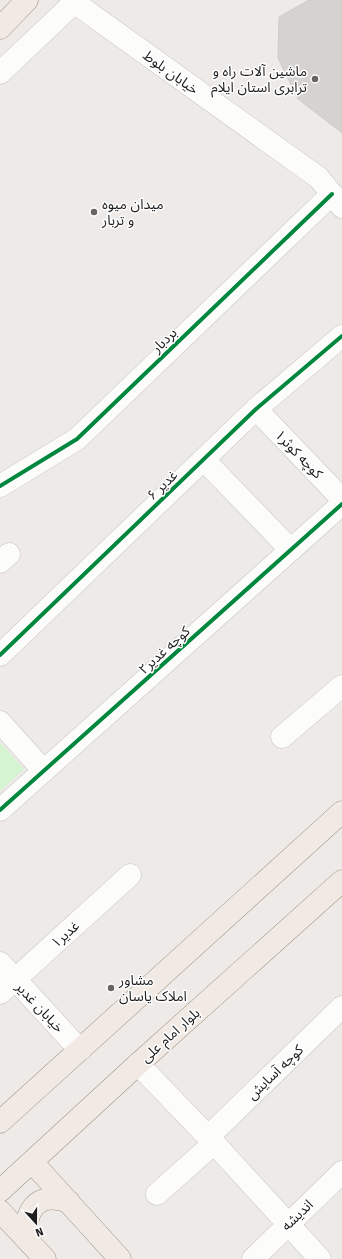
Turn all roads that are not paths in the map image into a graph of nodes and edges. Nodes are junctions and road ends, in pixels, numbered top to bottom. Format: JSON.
{"nodes":[{"id":1,"x":27,"y":0,"type":"edge"},
{"id":2,"x":74,"y":1,"type":"edge"},
{"id":3,"x":0,"y":28,"type":"edge"},
{"id":4,"x":0,"y":73,"type":"edge"},
{"id":5,"x":337,"y":201,"type":"edge"},
{"id":6,"x":342,"y":336,"type":"edge"},
{"id":7,"x":256,"y":409,"type":"junction"},
{"id":8,"x":204,"y":460,"type":"junction"},
{"id":9,"x":0,"y":486,"type":"edge"},
{"id":10,"x":342,"y":499,"type":"edge"},
{"id":11,"x":342,"y":504,"type":"edge"},
{"id":12,"x":291,"y":550,"type":"junction"},
{"id":13,"x":0,"y":655,"type":"edge"},
{"id":14,"x":342,"y":686,"type":"edge"},
{"id":15,"x":0,"y":722,"type":"edge"},
{"id":16,"x":282,"y":737,"type":"dead end"},
{"id":17,"x":44,"y":771,"type":"junction"},
{"id":18,"x":0,"y":810,"type":"edge"},
{"id":19,"x":342,"y":812,"type":"edge"},
{"id":20,"x":130,"y":875,"type":"dead end"},
{"id":21,"x":342,"y":881,"type":"edge"},
{"id":22,"x":0,"y":963,"type":"edge"},
{"id":23,"x":7,"y":986,"type":"edge"},
{"id":24,"x":342,"y":1007,"type":"edge"},
{"id":25,"x":80,"y":1050,"type":"junction"},
{"id":26,"x":138,"y":1064,"type":"junction"},
{"id":27,"x":0,"y":1122,"type":"edge"},
{"id":28,"x":211,"y":1140,"type":"junction"},
{"id":29,"x":32,"y":1162,"type":"junction"},
{"id":30,"x":342,"y":1172,"type":"edge"},
{"id":31,"x":0,"y":1191,"type":"edge"},
{"id":32,"x":157,"y":1194,"type":"dead end"},
{"id":33,"x":69,"y":1202,"type":"junction"},
{"id":34,"x":0,"y":1211,"type":"edge"},
{"id":35,"x":287,"y":1224,"type":"junction"},
{"id":36,"x":30,"y":1243,"type":"junction"},
{"id":37,"x":45,"y":1259,"type":"edge"},
{"id":38,"x":120,"y":1259,"type":"edge"},
{"id":39,"x":253,"y":1259,"type":"edge"},
{"id":40,"x":320,"y":1259,"type":"edge"}],
"edges":[{"from":1,"to":3,"type":"main road"},
{"from":2,"to":4,"type":"street"},
{"from":2,"to":5,"type":"street","name":"خیابان بلوط"},
{"from":5,"to":9,"type":"street","name":"بردبار"},
{"from":6,"to":7,"type":"street","name":"غدیر ۶"},
{"from":7,"to":8,"type":"street","name":"غدیر ۶"},
{"from":7,"to":10,"type":"street","name":"کوچه کوثر۱"},
{"from":8,"to":12,"type":"street"},
{"from":8,"to":13,"type":"street","name":"غدیر ۶"},
{"from":11,"to":12,"type":"street","name":"کوچه غدیر۲"},
{"from":12,"to":17,"type":"street","name":"کوچه غدیر۲"},
{"from":14,"to":16,"type":"street"},
{"from":15,"to":17,"type":"street"},
{"from":17,"to":18,"type":"street","name":"کوچه غدیر۲"},
{"from":19,"to":25,"type":"main road"},
{"from":20,"to":23,"type":"street","name":"غدیر۱"},
{"from":21,"to":26,"type":"main road","name":"بلوار امام على"},
{"from":22,"to":23,"type":"street","name":"خیابان غدیر"},
{"from":23,"to":25,"type":"street","name":"خیابان غدیر"},
{"from":24,"to":28,"type":"street","name":"کوچه آسایش"},
{"from":25,"to":27,"type":"main road"},
{"from":26,"to":28,"type":"street"},
{"from":26,"to":29,"type":"main road","name":"بلوار امام على"},
{"from":28,"to":32,"type":"street","name":"کوچه آسایش"},
{"from":28,"to":35,"type":"street"},
{"from":29,"to":31,"type":"main road","name":"بلوار امام على"},
{"from":29,"to":33,"type":"main road"},
{"from":30,"to":35,"type":"street","name":"اندیشه"},
{"from":33,"to":36,"type":"main road"},
{"from":33,"to":38,"type":"main road"},
{"from":34,"to":36,"type":"main road"},
{"from":35,"to":39,"type":"street","name":"اندیشه"},
{"from":35,"to":40,"type":"street"},
{"from":36,"to":37,"type":"main road"}]}
